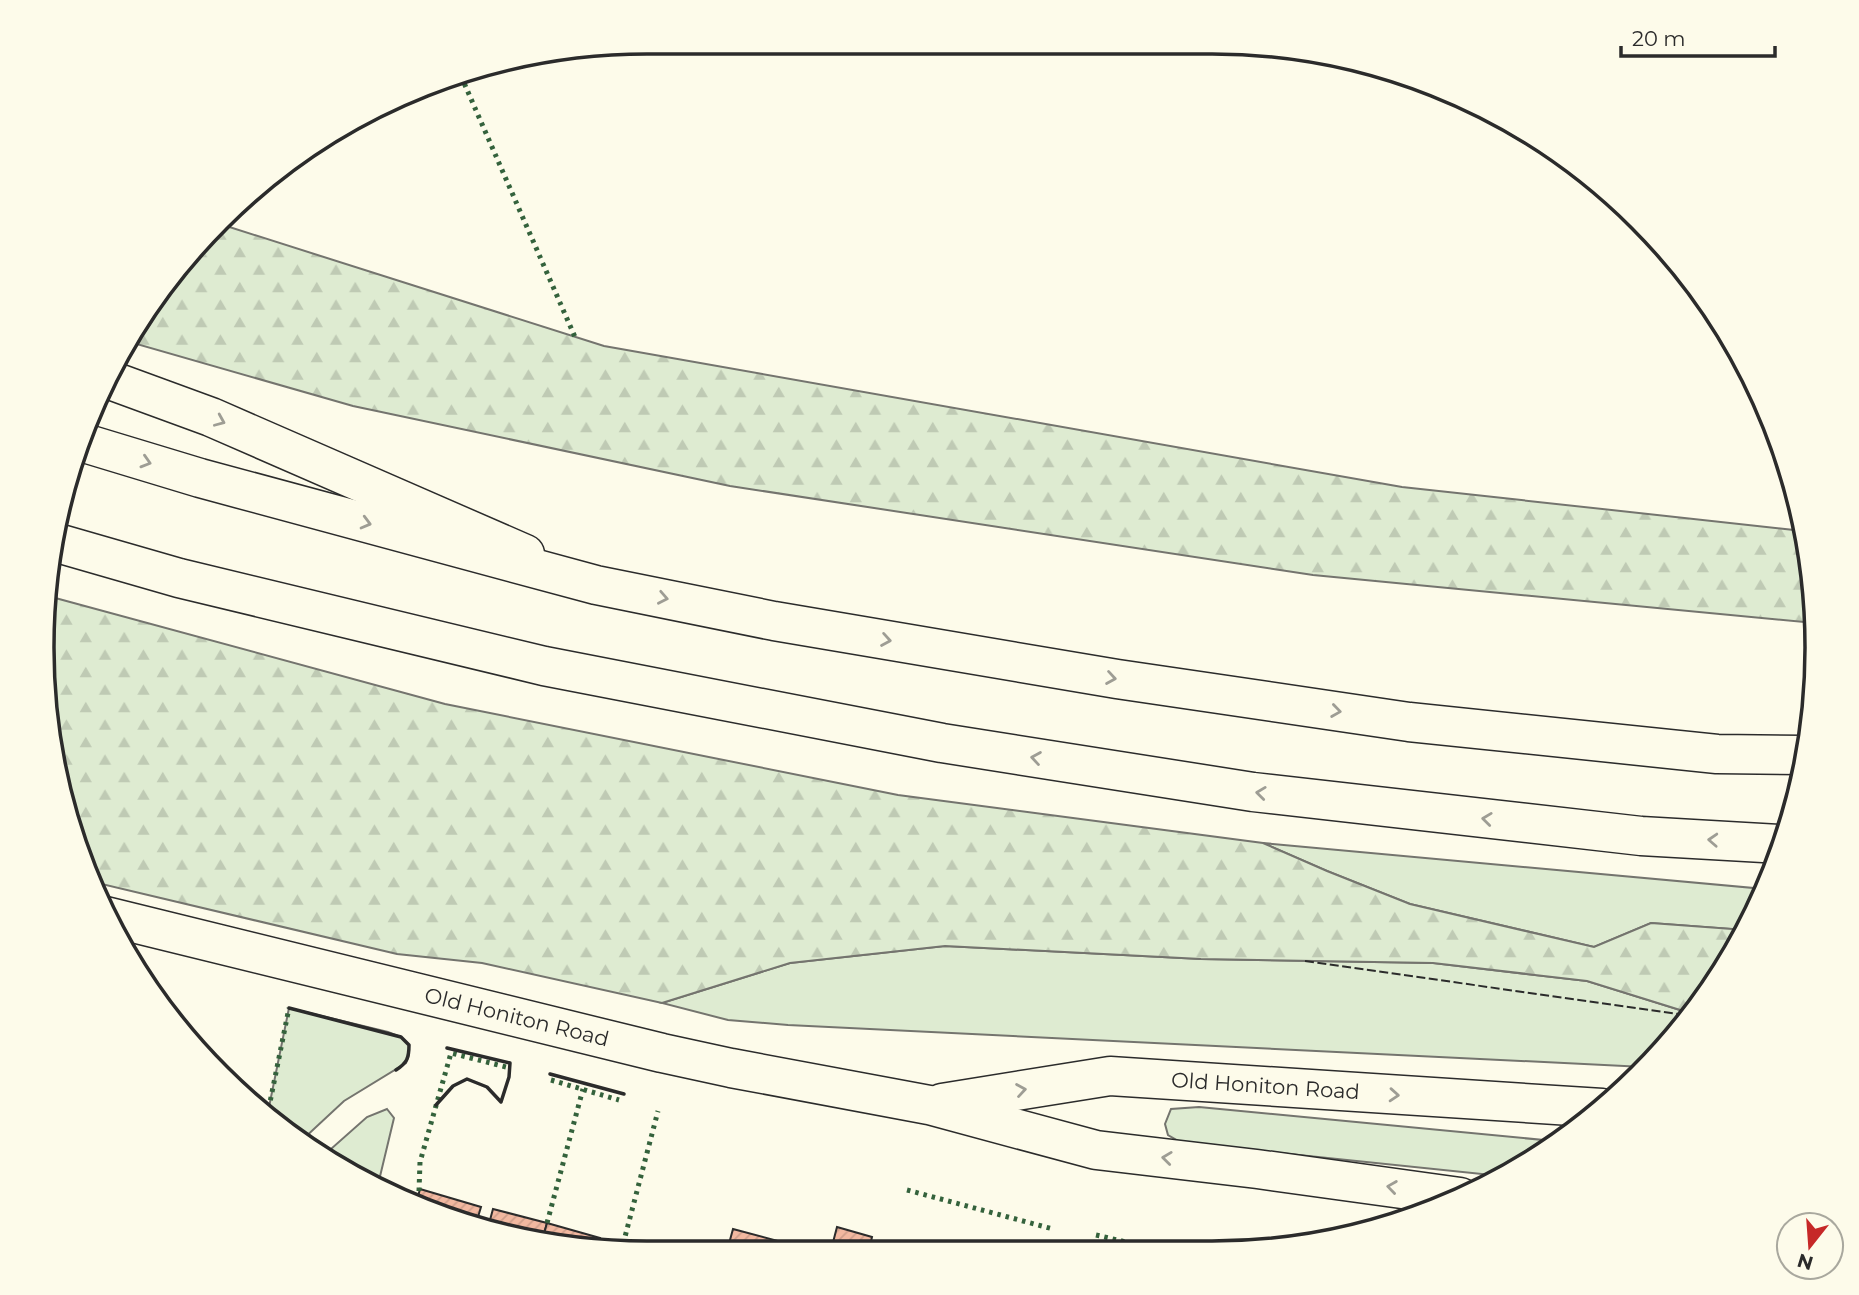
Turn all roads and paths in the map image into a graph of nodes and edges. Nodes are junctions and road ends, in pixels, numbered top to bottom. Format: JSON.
{"nodes":[{"id":1,"x":116,"y":382,"type":"edge"},
{"id":2,"x":90,"y":445,"type":"edge"},
{"id":3,"x":64,"y":545,"type":"edge"},
{"id":4,"x":596,"y":585,"type":"junction"},
{"id":5,"x":1794,"y":755,"type":"edge"},
{"id":6,"x":1771,"y":843,"type":"edge"},
{"id":7,"x":120,"y":920,"type":"edge"},
{"id":8,"x":929,"y":1105,"type":"junction"},
{"id":9,"x":1587,"y":1107,"type":"edge"},
{"id":10,"x":1444,"y":1194,"type":"edge"}],
"edges":[{"from":1,"to":4,"type":"main road","one_way":true},
{"from":2,"to":4,"type":"main road","one_way":true},
{"from":6,"to":3,"type":"main road","one_way":true},
{"from":4,"to":5,"type":"main road","one_way":true},
{"from":7,"to":8,"type":"main road","name":"Old Honiton Road"},
{"from":8,"to":9,"type":"main road","name":"Old Honiton Road","one_way":true},
{"from":10,"to":8,"type":"main road","name":"Old Honiton Road","one_way":true}]}
